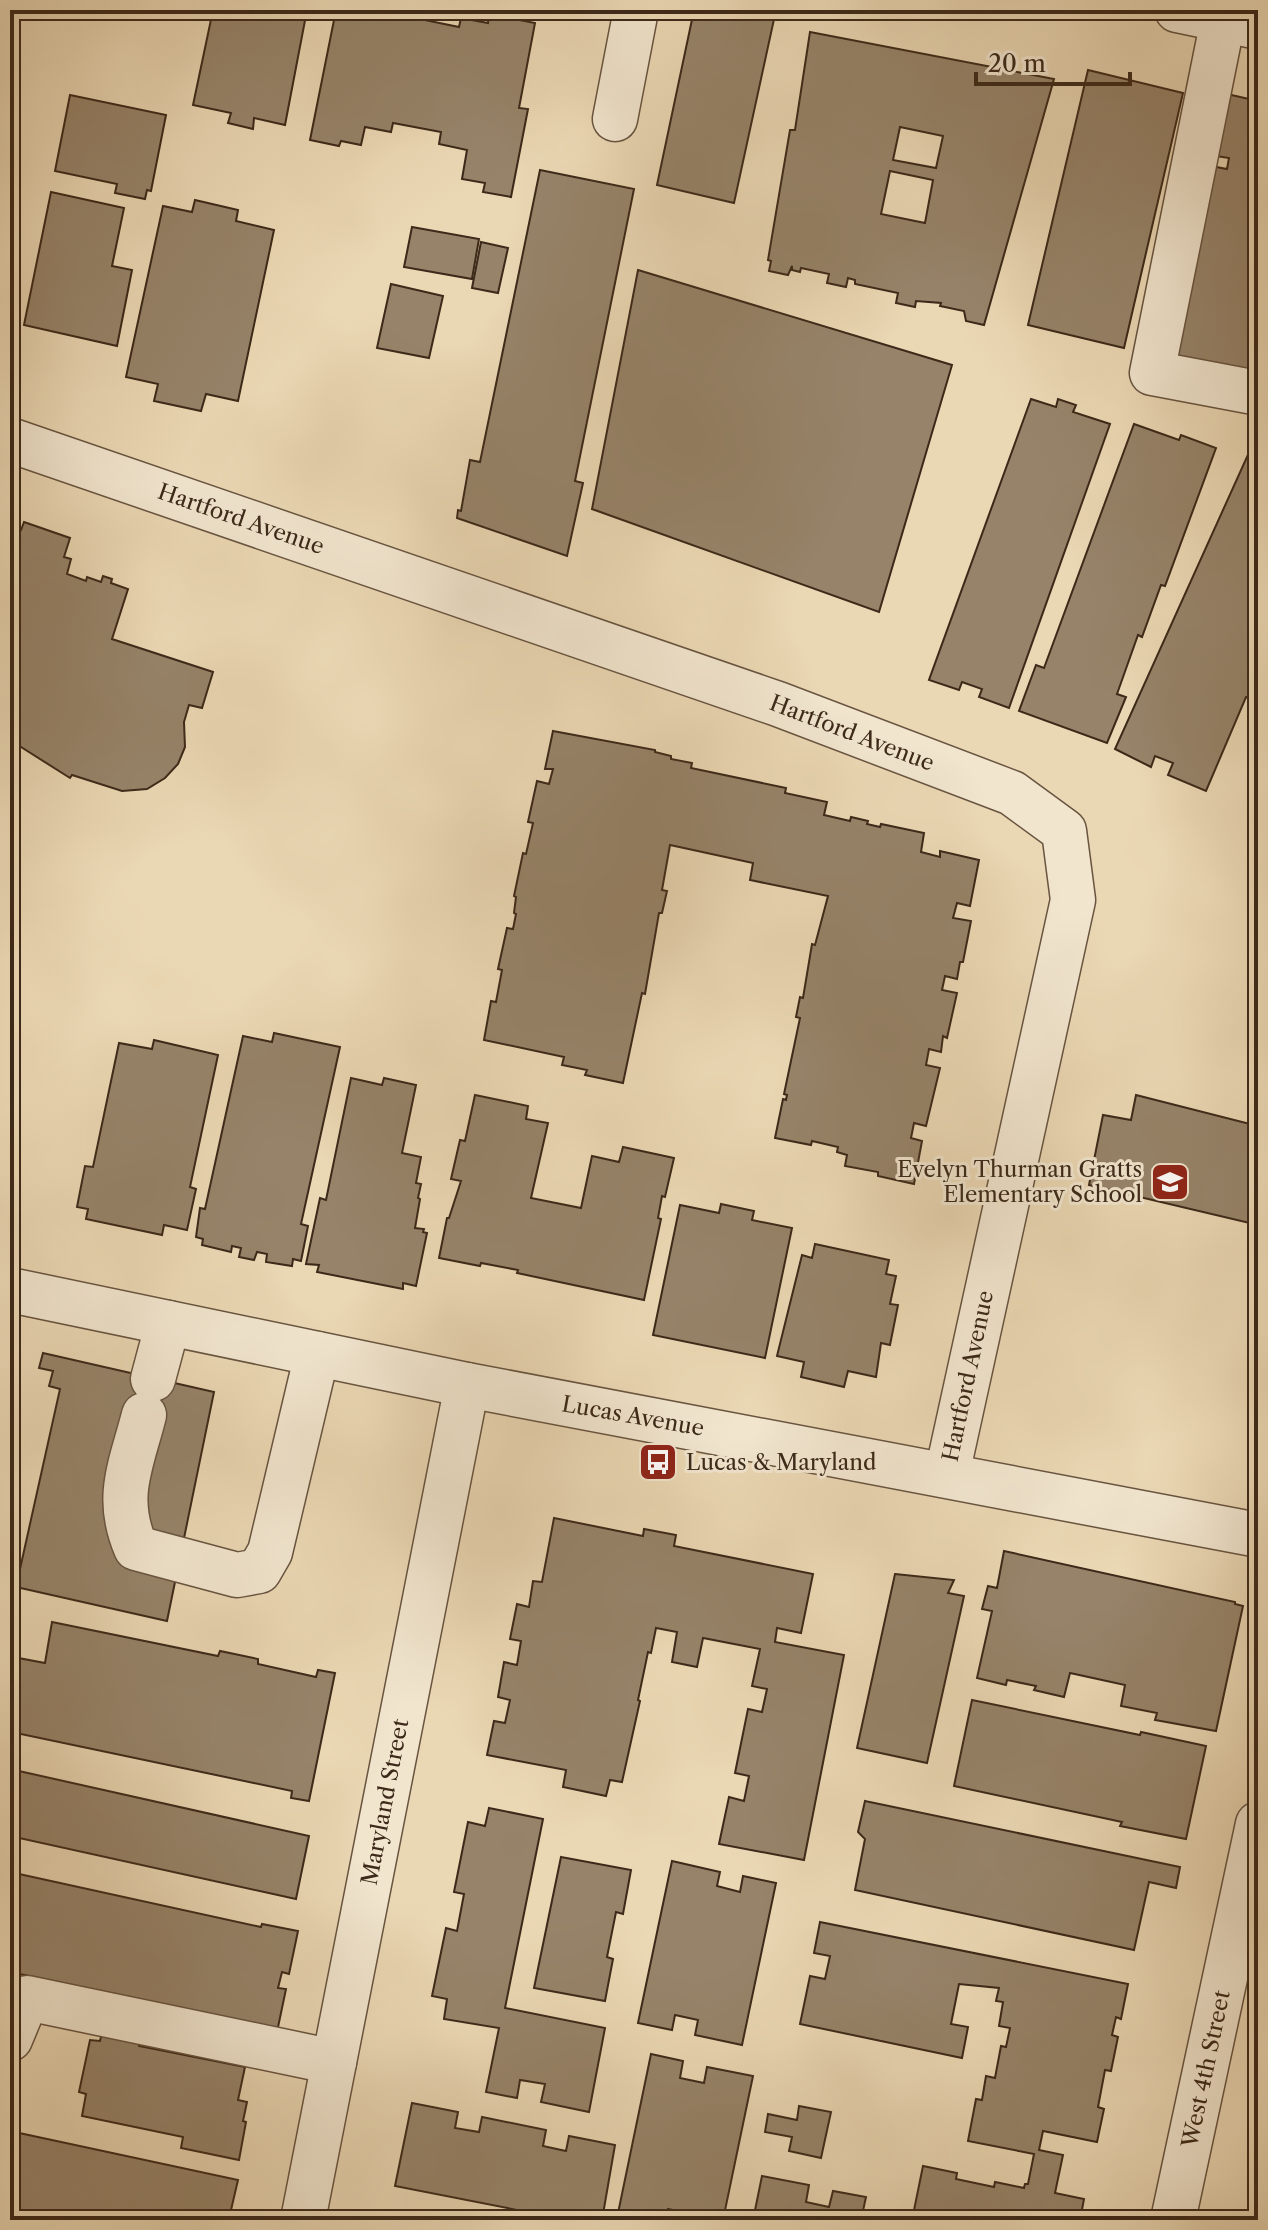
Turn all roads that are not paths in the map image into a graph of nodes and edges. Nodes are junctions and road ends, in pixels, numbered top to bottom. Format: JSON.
{"nodes":[{"id":1,"x":636,"y":10,"type":"edge"},
{"id":2,"x":1177,"y":10,"type":"edge"},
{"id":3,"x":1240,"y":24,"type":"edge"},
{"id":4,"x":615,"y":119,"type":"dead end"},
{"id":5,"x":1258,"y":393,"type":"edge"},
{"id":6,"x":10,"y":440,"type":"edge"},
{"id":7,"x":10,"y":1290,"type":"edge"},
{"id":8,"x":168,"y":1323,"type":"junction"},
{"id":9,"x":317,"y":1354,"type":"junction"},
{"id":10,"x":467,"y":1385,"type":"junction"},
{"id":11,"x":947,"y":1474,"type":"junction"},
{"id":12,"x":1258,"y":1535,"type":"edge"},
{"id":13,"x":1258,"y":1824,"type":"edge"},
{"id":14,"x":10,"y":2039,"type":"edge"},
{"id":15,"x":334,"y":2062,"type":"junction"},
{"id":16,"x":303,"y":2220,"type":"edge"},
{"id":17,"x":1173,"y":2220,"type":"edge"}],
"edges":[{"from":1,"to":4,"type":"street"},
{"from":2,"to":3,"type":"street"},
{"from":3,"to":5,"type":"street"},
{"from":6,"to":11,"type":"street","name":"Hartford Avenue"},
{"from":7,"to":8,"type":"street","name":"Lucas Avenue"},
{"from":8,"to":9,"type":"street","name":"Lucas Avenue"},
{"from":8,"to":9,"type":"street"},
{"from":9,"to":10,"type":"street","name":"Lucas Avenue"},
{"from":10,"to":11,"type":"street","name":"Lucas Avenue"},
{"from":10,"to":15,"type":"street","name":"Maryland Street"},
{"from":11,"to":12,"type":"street","name":"Lucas Avenue"},
{"from":13,"to":17,"type":"street","name":"West 4th Street"},
{"from":14,"to":15,"type":"street"},
{"from":15,"to":16,"type":"street","name":"Maryland Street"}]}
